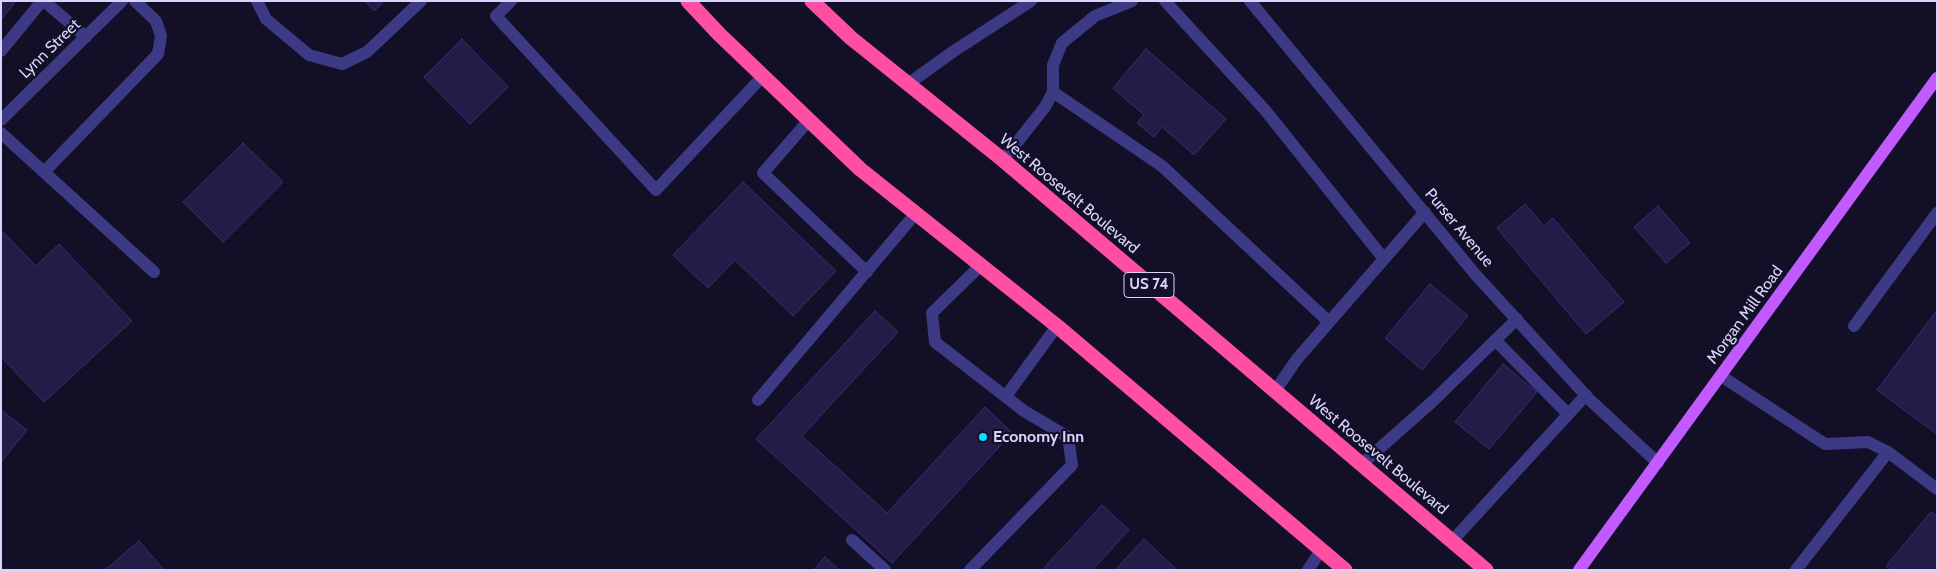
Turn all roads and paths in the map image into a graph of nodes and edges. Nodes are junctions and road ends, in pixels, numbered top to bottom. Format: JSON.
{"nodes":[{"id":1,"x":43,"y":1,"type":"edge"},
{"id":2,"x":122,"y":1,"type":"edge"},
{"id":3,"x":135,"y":1,"type":"edge"},
{"id":4,"x":257,"y":1,"type":"edge"},
{"id":5,"x":421,"y":1,"type":"edge"},
{"id":6,"x":511,"y":1,"type":"edge"},
{"id":7,"x":688,"y":1,"type":"edge"},
{"id":8,"x":1031,"y":1,"type":"edge"},
{"id":9,"x":1132,"y":1,"type":"edge"},
{"id":10,"x":1166,"y":1,"type":"edge"},
{"id":11,"x":1250,"y":1,"type":"edge"},
{"id":12,"x":812,"y":2,"type":"edge"},
{"id":13,"x":86,"y":37,"type":"junction"},
{"id":14,"x":1,"y":52,"type":"edge"},
{"id":15,"x":763,"y":76,"type":"junction"},
{"id":16,"x":1937,"y":78,"type":"edge"},
{"id":17,"x":908,"y":84,"type":"junction"},
{"id":18,"x":1053,"y":92,"type":"junction"},
{"id":19,"x":1,"y":120,"type":"edge"},
{"id":20,"x":809,"y":120,"type":"junction"},
{"id":21,"x":1,"y":133,"type":"edge"},
{"id":22,"x":1003,"y":160,"type":"junction"},
{"id":23,"x":44,"y":172,"type":"junction"},
{"id":24,"x":1425,"y":212,"type":"junction"},
{"id":25,"x":916,"y":213,"type":"junction"},
{"id":26,"x":1937,"y":213,"type":"edge"},
{"id":27,"x":1384,"y":259,"type":"junction"},
{"id":28,"x":981,"y":265,"type":"junction"},
{"id":29,"x":154,"y":272,"type":"dead end"},
{"id":30,"x":866,"y":272,"type":"junction"},
{"id":31,"x":1517,"y":319,"type":"junction"},
{"id":32,"x":1329,"y":322,"type":"junction"},
{"id":33,"x":1057,"y":326,"type":"junction"},
{"id":34,"x":1854,"y":326,"type":"dead end"},
{"id":35,"x":1495,"y":340,"type":"junction"},
{"id":36,"x":1721,"y":376,"type":"junction"},
{"id":37,"x":1275,"y":391,"type":"junction"},
{"id":38,"x":1586,"y":395,"type":"junction"},
{"id":39,"x":1006,"y":396,"type":"junction"},
{"id":40,"x":758,"y":400,"type":"dead end"},
{"id":41,"x":1568,"y":414,"type":"junction"},
{"id":42,"x":1888,"y":452,"type":"junction"},
{"id":43,"x":1658,"y":463,"type":"junction"},
{"id":44,"x":1362,"y":464,"type":"junction"},
{"id":45,"x":1937,"y":488,"type":"edge"},
{"id":46,"x":852,"y":540,"type":"dead end"},
{"id":47,"x":1452,"y":541,"type":"junction"},
{"id":48,"x":1321,"y":550,"type":"junction"},
{"id":49,"x":885,"y":570,"type":"edge"},
{"id":50,"x":970,"y":570,"type":"edge"},
{"id":51,"x":1308,"y":570,"type":"edge"},
{"id":52,"x":1344,"y":570,"type":"edge"},
{"id":53,"x":1486,"y":570,"type":"edge"},
{"id":54,"x":1579,"y":570,"type":"edge"},
{"id":55,"x":1796,"y":570,"type":"edge"}],
"edges":[{"from":1,"to":13,"type":"street"},
{"from":1,"to":14,"type":"street"},
{"from":2,"to":13,"type":"street","name":"Lynn Street"},
{"from":3,"to":23,"type":"street"},
{"from":4,"to":5,"type":"street"},
{"from":6,"to":15,"type":"street"},
{"from":7,"to":15,"type":"highway"},
{"from":8,"to":17,"type":"street"},
{"from":9,"to":18,"type":"street"},
{"from":10,"to":27,"type":"street"},
{"from":11,"to":24,"type":"street","name":"Purser Avenue"},
{"from":12,"to":17,"type":"highway","name":"West Roosevelt Boulevard","number":"US 74"},
{"from":13,"to":19,"type":"street","name":"Lynn Street"},
{"from":15,"to":20,"type":"highway"},
{"from":16,"to":36,"type":"main road","name":"Morgan Mill Road"},
{"from":17,"to":22,"type":"highway","name":"West Roosevelt Boulevard","number":"US 74"},
{"from":18,"to":22,"type":"street"},
{"from":18,"to":32,"type":"street"},
{"from":20,"to":25,"type":"highway"},
{"from":20,"to":30,"type":"street"},
{"from":21,"to":23,"type":"street"},
{"from":22,"to":37,"type":"highway","name":"West Roosevelt Boulevard","number":"US 74"},
{"from":23,"to":29,"type":"street"},
{"from":24,"to":27,"type":"street"},
{"from":24,"to":31,"type":"street","name":"Purser Avenue"},
{"from":25,"to":28,"type":"highway"},
{"from":25,"to":30,"type":"street"},
{"from":26,"to":34,"type":"street"},
{"from":27,"to":32,"type":"street"},
{"from":28,"to":33,"type":"highway"},
{"from":28,"to":39,"type":"street"},
{"from":30,"to":40,"type":"street"},
{"from":31,"to":35,"type":"street"},
{"from":31,"to":38,"type":"street","name":"Purser Avenue"},
{"from":32,"to":37,"type":"street"},
{"from":33,"to":39,"type":"street"},
{"from":33,"to":48,"type":"highway"},
{"from":35,"to":41,"type":"street"},
{"from":35,"to":44,"type":"street"},
{"from":36,"to":42,"type":"street"},
{"from":36,"to":43,"type":"main road","name":"Morgan Mill Road"},
{"from":37,"to":44,"type":"highway","name":"West Roosevelt Boulevard","number":"US 74"},
{"from":38,"to":41,"type":"street"},
{"from":38,"to":43,"type":"street","name":"Purser Avenue"},
{"from":39,"to":50,"type":"street"},
{"from":41,"to":47,"type":"street"},
{"from":42,"to":45,"type":"street"},
{"from":42,"to":55,"type":"street"},
{"from":43,"to":54,"type":"main road","name":"Morgan Mill Road"},
{"from":44,"to":47,"type":"highway","name":"West Roosevelt Boulevard","number":"US 74"},
{"from":46,"to":49,"type":"street"},
{"from":47,"to":53,"type":"highway","name":"West Roosevelt Boulevard","number":"US 74"},
{"from":48,"to":51,"type":"street"},
{"from":48,"to":52,"type":"highway"}]}
